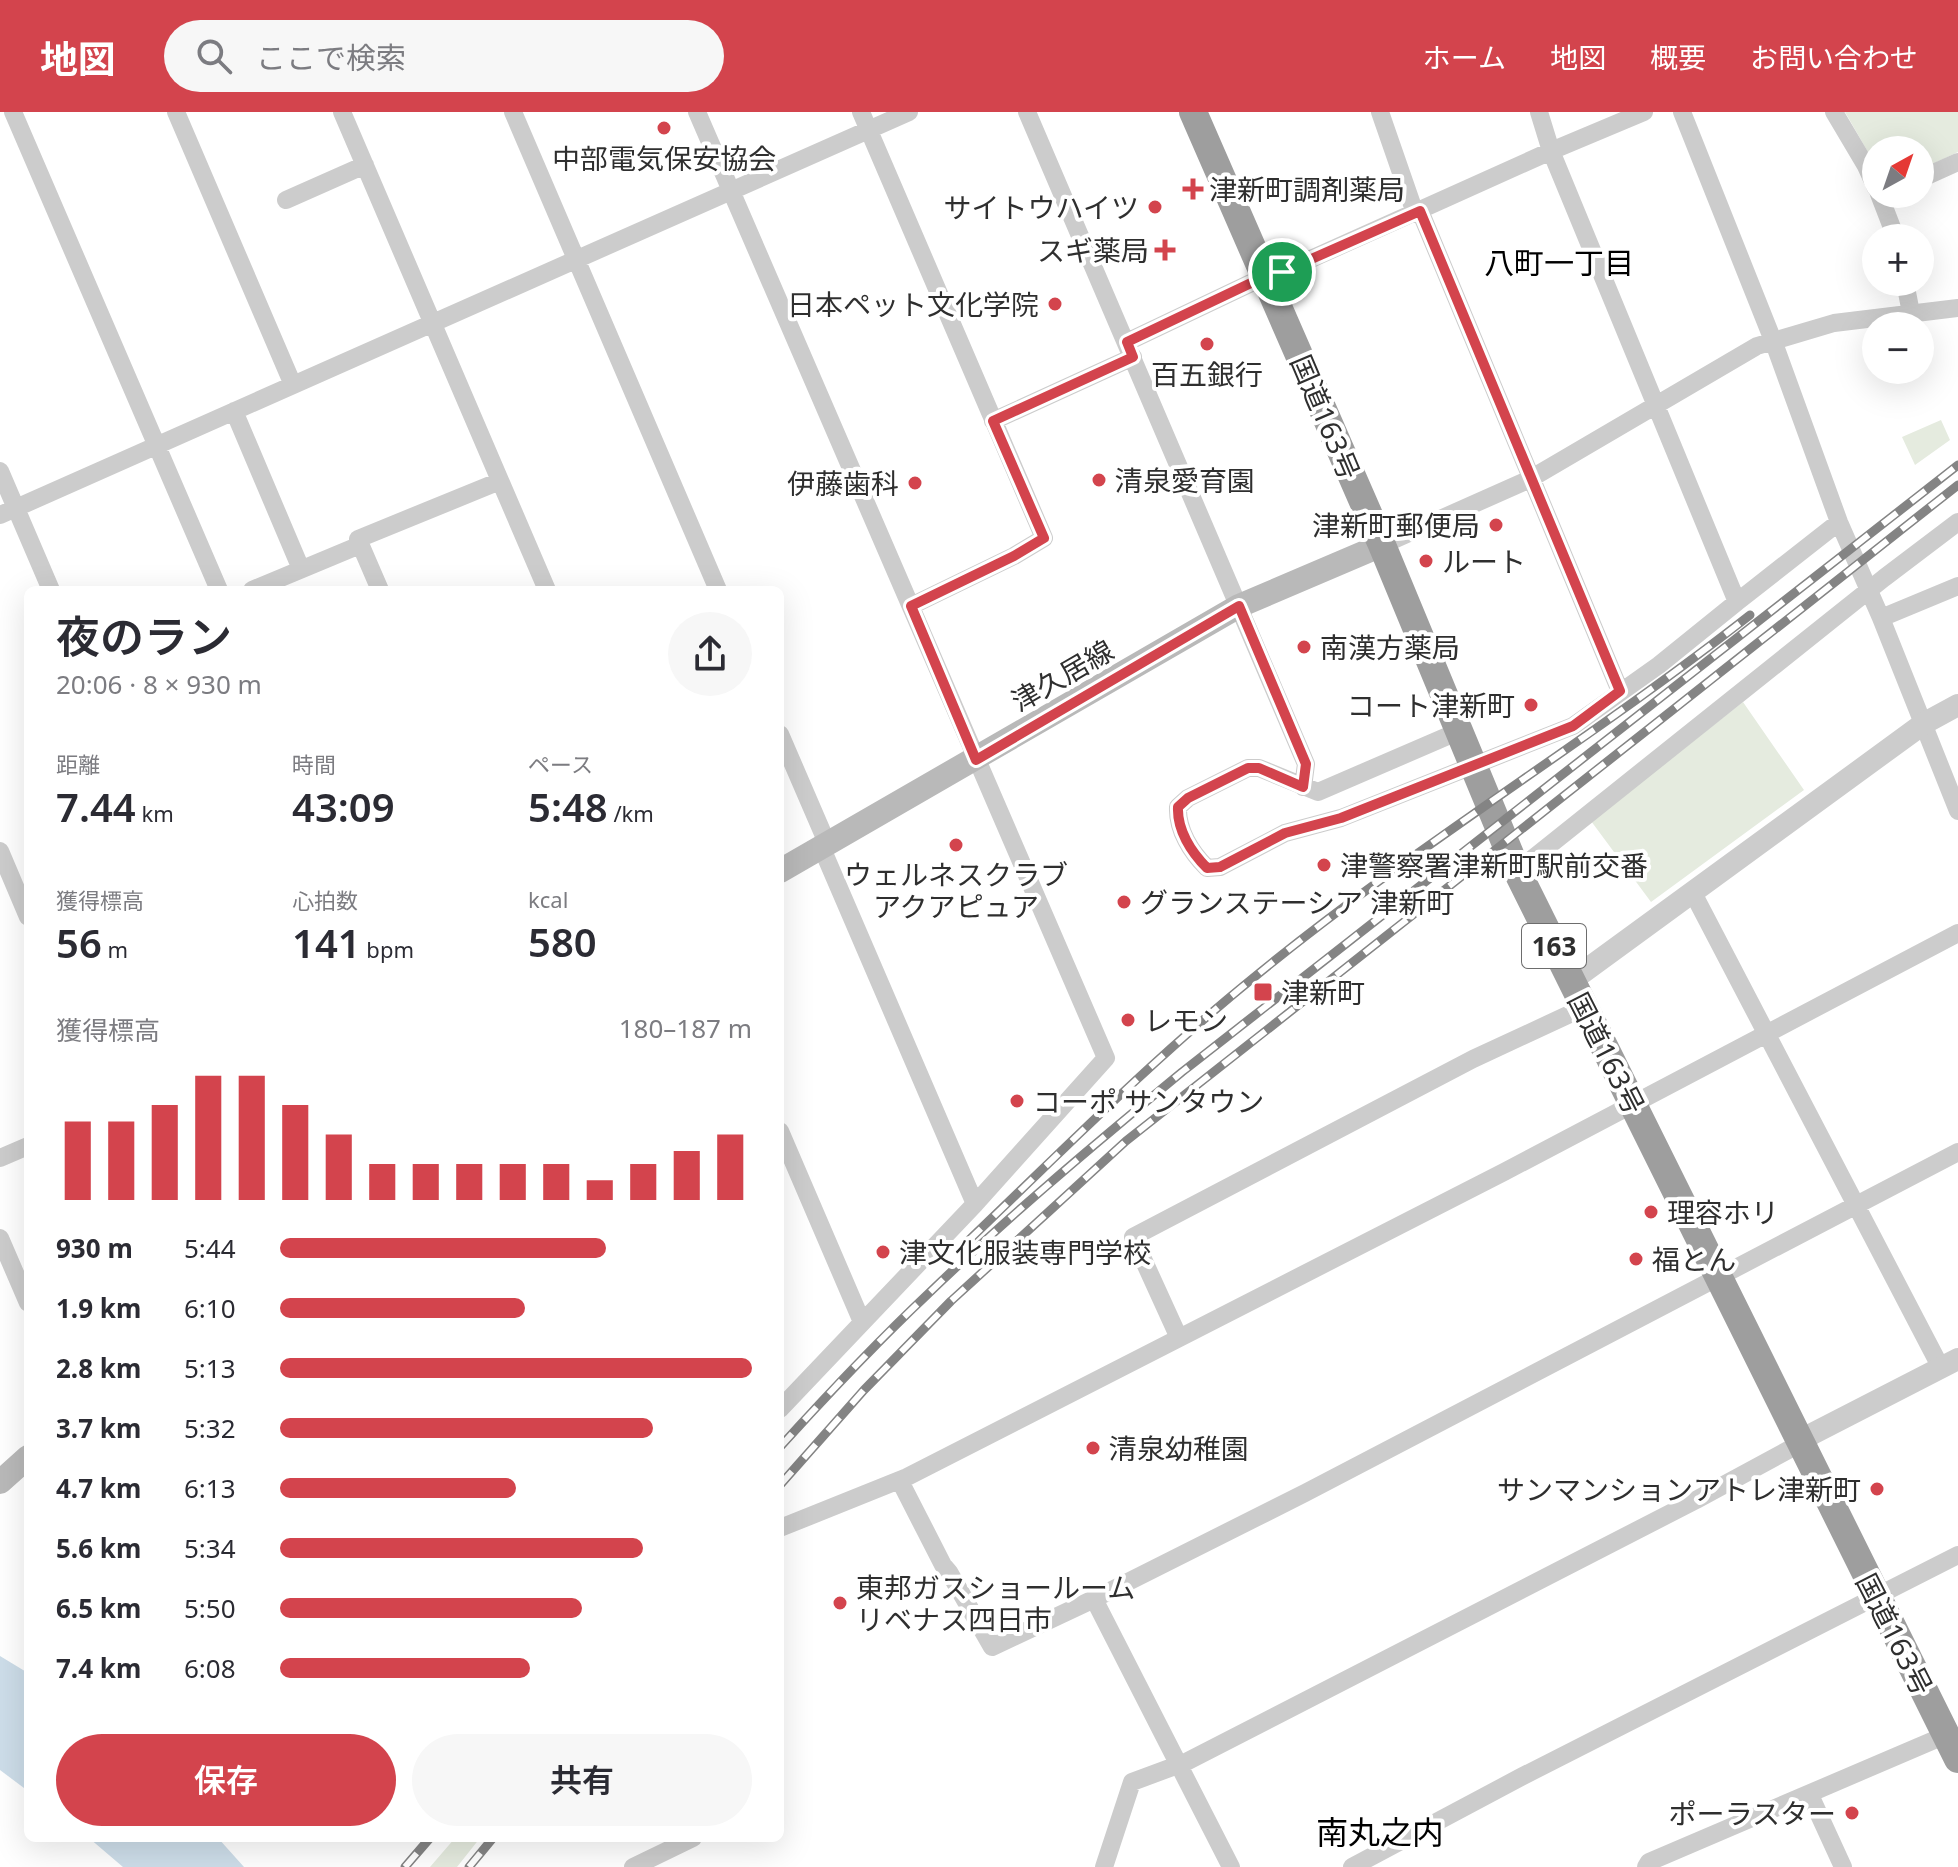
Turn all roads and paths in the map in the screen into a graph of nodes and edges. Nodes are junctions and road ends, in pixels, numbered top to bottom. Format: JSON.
{"nodes":[{"id":1,"x":13,"y":112,"type":"edge"},
{"id":2,"x":176,"y":112,"type":"edge"},
{"id":3,"x":342,"y":112,"type":"edge"},
{"id":4,"x":513,"y":112,"type":"edge"},
{"id":5,"x":697,"y":112,"type":"edge"},
{"id":6,"x":861,"y":112,"type":"edge"},
{"id":7,"x":909,"y":112,"type":"edge"},
{"id":8,"x":1027,"y":112,"type":"edge"},
{"id":9,"x":1193,"y":112,"type":"edge"},
{"id":10,"x":1380,"y":112,"type":"edge"},
{"id":11,"x":1539,"y":112,"type":"edge"},
{"id":12,"x":1644,"y":112,"type":"edge"},
{"id":13,"x":1682,"y":112,"type":"edge"},
{"id":14,"x":1834,"y":112,"type":"edge"},
{"id":15,"x":868,"y":130,"type":"junction"},
{"id":16,"x":1551,"y":151,"type":"junction"},
{"id":17,"x":1862,"y":159,"type":"edge"},
{"id":18,"x":1957,"y":164,"type":"edge"},
{"id":19,"x":365,"y":165,"type":"junction"},
{"id":20,"x":1934,"y":173,"type":"edge"},
{"id":21,"x":731,"y":191,"type":"junction"},
{"id":22,"x":286,"y":200,"type":"dead end"},
{"id":23,"x":1418,"y":212,"type":"junction"},
{"id":24,"x":576,"y":259,"type":"junction"},
{"id":25,"x":1266,"y":278,"type":"junction"},
{"id":26,"x":1958,"y":308,"type":"edge"},
{"id":27,"x":1920,"y":312,"type":"edge"},
{"id":28,"x":1862,"y":319,"type":"edge"},
{"id":29,"x":432,"y":323,"type":"junction"},
{"id":30,"x":1774,"y":343,"type":"junction"},
{"id":31,"x":1130,"y":349,"type":"junction"},
{"id":32,"x":293,"y":385,"type":"junction"},
{"id":33,"x":1657,"y":405,"type":"junction"},
{"id":34,"x":234,"y":411,"type":"junction"},
{"id":35,"x":993,"y":421,"type":"junction"},
{"id":36,"x":156,"y":445,"type":"junction"},
{"id":37,"x":0,"y":471,"type":"edge"},
{"id":38,"x":1530,"y":479,"type":"junction"},
{"id":39,"x":500,"y":481,"type":"junction"},
{"id":40,"x":8,"y":511,"type":"edge"},
{"id":41,"x":1839,"y":522,"type":"junction"},
{"id":42,"x":1958,"y":522,"type":"edge"},
{"id":43,"x":360,"y":545,"type":"junction"},
{"id":44,"x":1382,"y":545,"type":"junction"},
{"id":45,"x":301,"y":569,"type":"junction"},
{"id":46,"x":49,"y":586,"type":"edge"},
{"id":47,"x":217,"y":586,"type":"edge"},
{"id":48,"x":261,"y":586,"type":"edge"},
{"id":49,"x":378,"y":586,"type":"edge"},
{"id":50,"x":545,"y":586,"type":"edge"},
{"id":51,"x":716,"y":586,"type":"edge"},
{"id":52,"x":1958,"y":586,"type":"edge"},
{"id":53,"x":1869,"y":591,"type":"junction"},
{"id":54,"x":1737,"y":602,"type":"junction"},
{"id":55,"x":911,"y":606,"type":"junction"},
{"id":56,"x":1239,"y":606,"type":"junction"},
{"id":57,"x":1881,"y":618,"type":"junction"},
{"id":58,"x":1620,"y":691,"type":"junction"},
{"id":59,"x":1958,"y":705,"type":"edge"},
{"id":60,"x":1923,"y":724,"type":"junction"},
{"id":61,"x":1457,"y":732,"type":"junction"},
{"id":62,"x":784,"y":744,"type":"edge"},
{"id":63,"x":976,"y":760,"type":"junction"},
{"id":64,"x":1471,"y":765,"type":"junction"},
{"id":65,"x":1303,"y":787,"type":"junction"},
{"id":66,"x":1958,"y":810,"type":"edge"},
{"id":67,"x":824,"y":845,"type":"junction"},
{"id":68,"x":0,"y":851,"type":"edge"},
{"id":69,"x":784,"y":869,"type":"edge"},
{"id":70,"x":1517,"y":871,"type":"junction"},
{"id":71,"x":1693,"y":893,"type":"junction"},
{"id":72,"x":24,"y":908,"type":"edge"},
{"id":73,"x":1958,"y":933,"type":"edge"},
{"id":74,"x":1571,"y":981,"type":"junction"},
{"id":75,"x":1585,"y":1007,"type":"junction"},
{"id":76,"x":1766,"y":1034,"type":"junction"},
{"id":77,"x":1634,"y":1104,"type":"junction"},
{"id":78,"x":784,"y":1140,"type":"edge"},
{"id":79,"x":24,"y":1148,"type":"edge"},
{"id":80,"x":1958,"y":1152,"type":"edge"},
{"id":81,"x":0,"y":1158,"type":"edge"},
{"id":82,"x":975,"y":1204,"type":"junction"},
{"id":83,"x":1856,"y":1206,"type":"junction"},
{"id":84,"x":0,"y":1238,"type":"edge"},
{"id":85,"x":1718,"y":1277,"type":"junction"},
{"id":86,"x":24,"y":1294,"type":"edge"},
{"id":87,"x":862,"y":1322,"type":"junction"},
{"id":88,"x":1179,"y":1338,"type":"junction"},
{"id":89,"x":1949,"y":1363,"type":"edge"},
{"id":90,"x":784,"y":1405,"type":"edge"},
{"id":91,"x":1801,"y":1443,"type":"junction"},
{"id":92,"x":24,"y":1461,"type":"edge"},
{"id":93,"x":900,"y":1481,"type":"junction"},
{"id":94,"x":0,"y":1482,"type":"edge"},
{"id":95,"x":784,"y":1526,"type":"edge"},
{"id":96,"x":1958,"y":1555,"type":"edge"},
{"id":97,"x":1875,"y":1596,"type":"junction"},
{"id":98,"x":1094,"y":1599,"type":"junction"},
{"id":99,"x":1953,"y":1746,"type":"edge"},
{"id":100,"x":1178,"y":1763,"type":"junction"},
{"id":101,"x":1810,"y":1795,"type":"junction"},
{"id":102,"x":685,"y":1842,"type":"edge"},
{"id":103,"x":633,"y":1867,"type":"edge"},
{"id":104,"x":1104,"y":1867,"type":"edge"},
{"id":105,"x":1231,"y":1867,"type":"edge"},
{"id":106,"x":1352,"y":1867,"type":"edge"},
{"id":107,"x":1646,"y":1867,"type":"edge"},
{"id":108,"x":1843,"y":1867,"type":"edge"}],
"edges":[{"from":1,"to":36,"type":"street"},
{"from":2,"to":32,"type":"street"},
{"from":3,"to":19,"type":"street"},
{"from":4,"to":24,"type":"street"},
{"from":5,"to":21,"type":"street"},
{"from":6,"to":15,"type":"street"},
{"from":7,"to":15,"type":"street"},
{"from":8,"to":31,"type":"street"},
{"from":9,"to":25,"type":"highway","name":"国道163号","number":"163"},
{"from":10,"to":23,"type":"street"},
{"from":11,"to":16,"type":"street"},
{"from":12,"to":16,"type":"street"},
{"from":13,"to":30,"type":"street"},
{"from":14,"to":17,"type":"street"},
{"from":15,"to":21,"type":"street"},
{"from":15,"to":35,"type":"street"},
{"from":16,"to":23,"type":"street"},
{"from":16,"to":33,"type":"street"},
{"from":18,"to":20,"type":"street"},
{"from":19,"to":22,"type":"street"},
{"from":19,"to":29,"type":"street"},
{"from":21,"to":24,"type":"street"},
{"from":21,"to":55,"type":"street"},
{"from":23,"to":25,"type":"street"},
{"from":23,"to":38,"type":"street"},
{"from":24,"to":29,"type":"street"},
{"from":24,"to":51,"type":"street"},
{"from":25,"to":31,"type":"street"},
{"from":25,"to":44,"type":"highway","name":"国道163号","number":"163"},
{"from":26,"to":27,"type":"street"},
{"from":28,"to":30,"type":"street"},
{"from":29,"to":32,"type":"street"},
{"from":29,"to":39,"type":"street"},
{"from":30,"to":33,"type":"street"},
{"from":30,"to":41,"type":"street"},
{"from":31,"to":35,"type":"street"},
{"from":31,"to":56,"type":"street"},
{"from":32,"to":34,"type":"street"},
{"from":33,"to":38,"type":"street"},
{"from":33,"to":54,"type":"street"},
{"from":34,"to":36,"type":"street"},
{"from":34,"to":45,"type":"street"},
{"from":35,"to":55,"type":"street"},
{"from":36,"to":40,"type":"street"},
{"from":36,"to":47,"type":"street"},
{"from":37,"to":40,"type":"street"},
{"from":38,"to":44,"type":"street"},
{"from":38,"to":58,"type":"street"},
{"from":39,"to":43,"type":"street"},
{"from":39,"to":50,"type":"street"},
{"from":40,"to":46,"type":"street"},
{"from":41,"to":53,"type":"street"},
{"from":41,"to":54,"type":"street"},
{"from":42,"to":53,"type":"street"},
{"from":43,"to":45,"type":"street"},
{"from":43,"to":49,"type":"street"},
{"from":44,"to":56,"type":"main road","name":"津久居線"},
{"from":44,"to":61,"type":"highway","name":"国道163号","number":"163"},
{"from":45,"to":48,"type":"street"},
{"from":52,"to":57,"type":"street"},
{"from":53,"to":57,"type":"street"},
{"from":53,"to":70,"type":"street"},
{"from":54,"to":58,"type":"street"},
{"from":55,"to":63,"type":"street"},
{"from":56,"to":63,"type":"main road","name":"津久居線"},
{"from":56,"to":65,"type":"street"},
{"from":57,"to":60,"type":"street"},
{"from":58,"to":64,"type":"street"},
{"from":59,"to":60,"type":"street"},
{"from":60,"to":66,"type":"street"},
{"from":60,"to":71,"type":"street"},
{"from":61,"to":64,"type":"highway","name":"国道163号","number":"163"},
{"from":61,"to":65,"type":"street"},
{"from":62,"to":67,"type":"street"},
{"from":63,"to":67,"type":"main road","name":"津久居線"},
{"from":63,"to":82,"type":"street"},
{"from":64,"to":65,"type":"street"},
{"from":64,"to":70,"type":"highway","name":"国道163号","number":"163"},
{"from":67,"to":69,"type":"main road","name":"津久居線"},
{"from":67,"to":82,"type":"street"},
{"from":68,"to":72,"type":"street"},
{"from":70,"to":74,"type":"highway","name":"国道163号","number":"163"},
{"from":71,"to":74,"type":"street"},
{"from":71,"to":76,"type":"street"},
{"from":73,"to":76,"type":"street"},
{"from":74,"to":75,"type":"highway","name":"国道163号","number":"163"},
{"from":75,"to":77,"type":"highway","name":"国道163号","number":"163"},
{"from":75,"to":88,"type":"street"},
{"from":76,"to":77,"type":"street"},
{"from":76,"to":83,"type":"street"},
{"from":77,"to":85,"type":"highway","name":"国道163号","number":"163"},
{"from":77,"to":88,"type":"street"},
{"from":78,"to":87,"type":"street"},
{"from":79,"to":81,"type":"street"},
{"from":80,"to":83,"type":"street"},
{"from":82,"to":87,"type":"street"},
{"from":83,"to":85,"type":"street"},
{"from":83,"to":89,"type":"street"},
{"from":84,"to":86,"type":"street"},
{"from":85,"to":91,"type":"highway","name":"国道163号","number":"163"},
{"from":85,"to":98,"type":"street"},
{"from":87,"to":90,"type":"street"},
{"from":88,"to":93,"type":"street"},
{"from":89,"to":91,"type":"street"},
{"from":91,"to":97,"type":"highway","name":"国道163号","number":"163"},
{"from":91,"to":100,"type":"street"},
{"from":92,"to":94,"type":"main road"},
{"from":93,"to":95,"type":"street"},
{"from":93,"to":98,"type":"street"},
{"from":96,"to":97,"type":"street"},
{"from":97,"to":99,"type":"highway","name":"国道163号","number":"163"},
{"from":97,"to":106,"type":"street"},
{"from":98,"to":100,"type":"street"},
{"from":99,"to":101,"type":"street"},
{"from":100,"to":104,"type":"street"},
{"from":100,"to":105,"type":"street"},
{"from":101,"to":107,"type":"street"},
{"from":101,"to":108,"type":"street"},
{"from":102,"to":103,"type":"street"}]}
